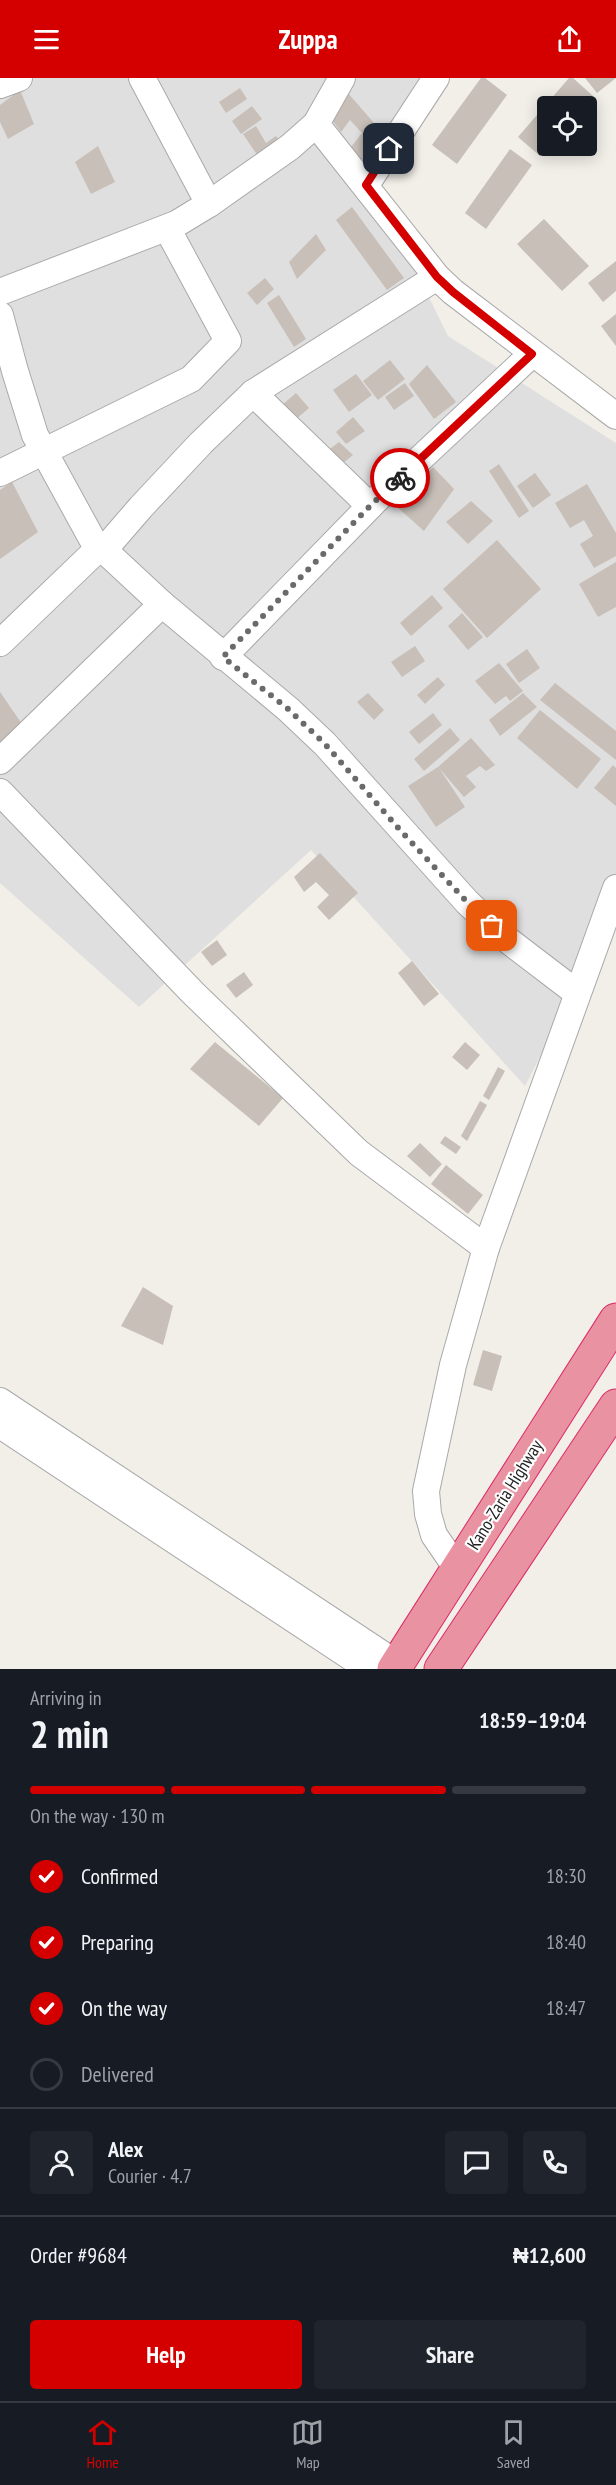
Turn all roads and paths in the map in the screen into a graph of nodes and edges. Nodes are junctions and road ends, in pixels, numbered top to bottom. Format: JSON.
{"nodes":[{"id":1,"x":19,"y":78,"type":"edge"},
{"id":2,"x":142,"y":78,"type":"edge"},
{"id":3,"x":436,"y":78,"type":"edge"},
{"id":4,"x":340,"y":79,"type":"edge"},
{"id":5,"x":0,"y":85,"type":"edge"},
{"id":6,"x":316,"y":124,"type":"junction"},
{"id":7,"x":366,"y":185,"type":"junction"},
{"id":8,"x":209,"y":204,"type":"junction"},
{"id":9,"x":167,"y":228,"type":"junction"},
{"id":10,"x":437,"y":277,"type":"junction"},
{"id":11,"x":0,"y":292,"type":"edge"},
{"id":12,"x":0,"y":315,"type":"edge"},
{"id":13,"x":532,"y":354,"type":"junction"},
{"id":14,"x":253,"y":393,"type":"junction"},
{"id":15,"x":616,"y":416,"type":"edge"},
{"id":16,"x":44,"y":452,"type":"junction"},
{"id":17,"x":0,"y":473,"type":"edge"},
{"id":18,"x":370,"y":506,"type":"junction"},
{"id":19,"x":101,"y":549,"type":"junction"},
{"id":20,"x":162,"y":604,"type":"junction"},
{"id":21,"x":0,"y":643,"type":"edge"},
{"id":22,"x":223,"y":657,"type":"junction"},
{"id":23,"x":0,"y":761,"type":"edge"},
{"id":24,"x":0,"y":792,"type":"edge"},
{"id":25,"x":616,"y":888,"type":"edge"},
{"id":26,"x":609,"y":929,"type":"edge"},
{"id":27,"x":577,"y":993,"type":"junction"},
{"id":28,"x":486,"y":1248,"type":"junction"},
{"id":29,"x":616,"y":1320,"type":"edge"},
{"id":30,"x":0,"y":1401,"type":"edge"},
{"id":31,"x":616,"y":1406,"type":"edge"},
{"id":32,"x":0,"y":1425,"type":"edge"},
{"id":33,"x":458,"y":1570,"type":"junction"},
{"id":34,"x":386,"y":1667,"type":"edge"},
{"id":35,"x":441,"y":1669,"type":"edge"}],
"edges":[{"from":1,"to":5,"type":"street"},
{"from":2,"to":8,"type":"street"},
{"from":3,"to":7,"type":"street"},
{"from":4,"to":6,"type":"street"},
{"from":6,"to":7,"type":"street"},
{"from":6,"to":8,"type":"street"},
{"from":7,"to":10,"type":"street"},
{"from":8,"to":9,"type":"street"},
{"from":9,"to":11,"type":"street"},
{"from":9,"to":16,"type":"street"},
{"from":10,"to":13,"type":"street"},
{"from":10,"to":14,"type":"street"},
{"from":12,"to":16,"type":"street"},
{"from":13,"to":15,"type":"street"},
{"from":13,"to":18,"type":"street"},
{"from":14,"to":18,"type":"street"},
{"from":14,"to":19,"type":"street"},
{"from":16,"to":17,"type":"street"},
{"from":16,"to":19,"type":"street"},
{"from":18,"to":22,"type":"street"},
{"from":19,"to":20,"type":"street"},
{"from":19,"to":21,"type":"street"},
{"from":20,"to":22,"type":"street"},
{"from":20,"to":23,"type":"street"},
{"from":22,"to":27,"type":"street"},
{"from":24,"to":28,"type":"street"},
{"from":25,"to":26,"type":"street"},
{"from":26,"to":27,"type":"street"},
{"from":27,"to":28,"type":"street"},
{"from":28,"to":33,"type":"street"},
{"from":29,"to":33,"type":"highway","name":"Kano-Zaria Highway"},
{"from":30,"to":34,"type":"street"},
{"from":31,"to":35,"type":"highway"},
{"from":32,"to":34,"type":"street"},
{"from":33,"to":34,"type":"highway","name":"Kano-Zaria Highway"}]}
